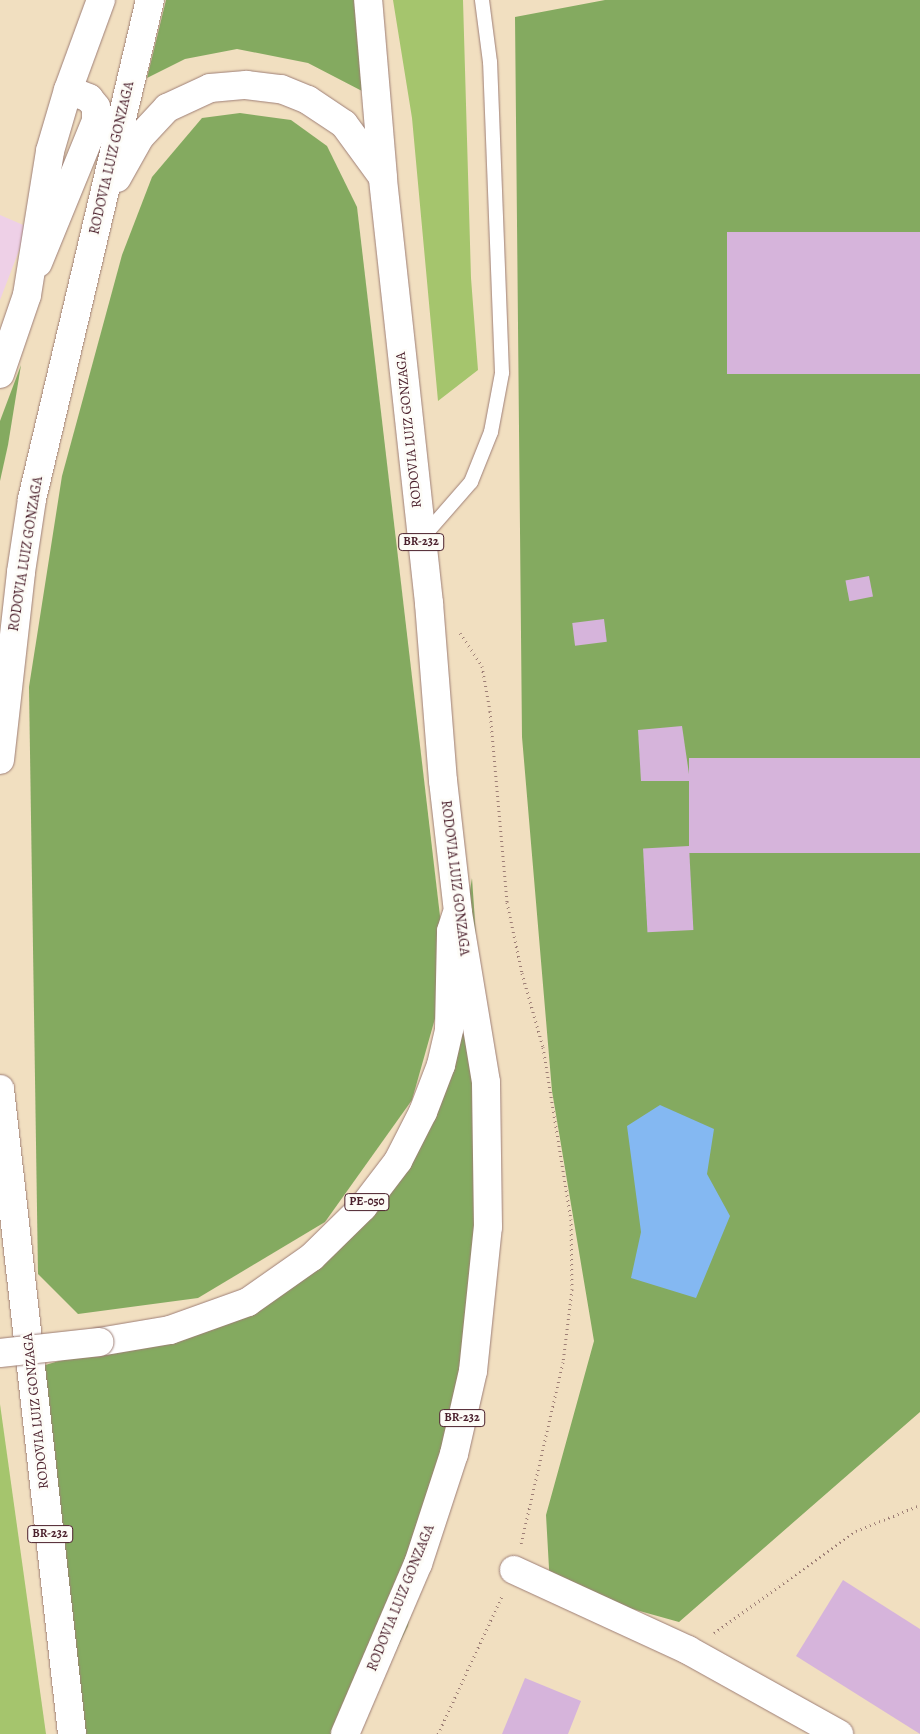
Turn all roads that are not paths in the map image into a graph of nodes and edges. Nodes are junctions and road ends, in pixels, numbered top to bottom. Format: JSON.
{"nodes":[{"id":1,"x":102,"y":0,"type":"edge"},
{"id":2,"x":150,"y":0,"type":"edge"},
{"id":3,"x":368,"y":0,"type":"edge"},
{"id":4,"x":482,"y":0,"type":"edge"},
{"id":5,"x":68,"y":90,"type":"junction"},
{"id":6,"x":383,"y":178,"type":"junction"},
{"id":7,"x":103,"y":202,"type":"junction"},
{"id":8,"x":26,"y":295,"type":"junction"},
{"id":9,"x":0,"y":374,"type":"edge"},
{"id":10,"x":421,"y":540,"type":"junction"},
{"id":11,"x":0,"y":760,"type":"edge"},
{"id":12,"x":458,"y":912,"type":"junction"},
{"id":13,"x":0,"y":1089,"type":"edge"},
{"id":14,"x":0,"y":1353,"type":"edge"},
{"id":15,"x":514,"y":1570,"type":"road end"},
{"id":16,"x":72,"y":1734,"type":"edge"},
{"id":17,"x":346,"y":1734,"type":"edge"},
{"id":18,"x":839,"y":1734,"type":"edge"}],
"edges":[{"from":1,"to":5,"type":"main road"},
{"from":2,"to":7,"type":"main road","name":"RODOVIA LUIZ GONZAGA"},
{"from":3,"to":6,"type":"main road","name":"RODOVIA LUIZ GONZAGA","number":"BR-232"},
{"from":4,"to":10,"type":"lane"},
{"from":5,"to":8,"type":"main road"},
{"from":5,"to":8,"type":"main road"},
{"from":6,"to":7,"type":"main road"},
{"from":6,"to":10,"type":"main road","name":"RODOVIA LUIZ GONZAGA","number":"BR-232"},
{"from":7,"to":11,"type":"main road","name":"RODOVIA LUIZ GONZAGA"},
{"from":8,"to":9,"type":"main road"},
{"from":10,"to":12,"type":"main road","name":"RODOVIA LUIZ GONZAGA","number":"BR-232"},
{"from":12,"to":14,"type":"main road","number":"PE-050","bridge":true},
{"from":12,"to":17,"type":"main road","name":"RODOVIA LUIZ GONZAGA","number":"BR-232"},
{"from":13,"to":16,"type":"main road","name":"RODOVIA LUIZ GONZAGA","number":"BR-232"},
{"from":15,"to":18,"type":"main road"}]}
